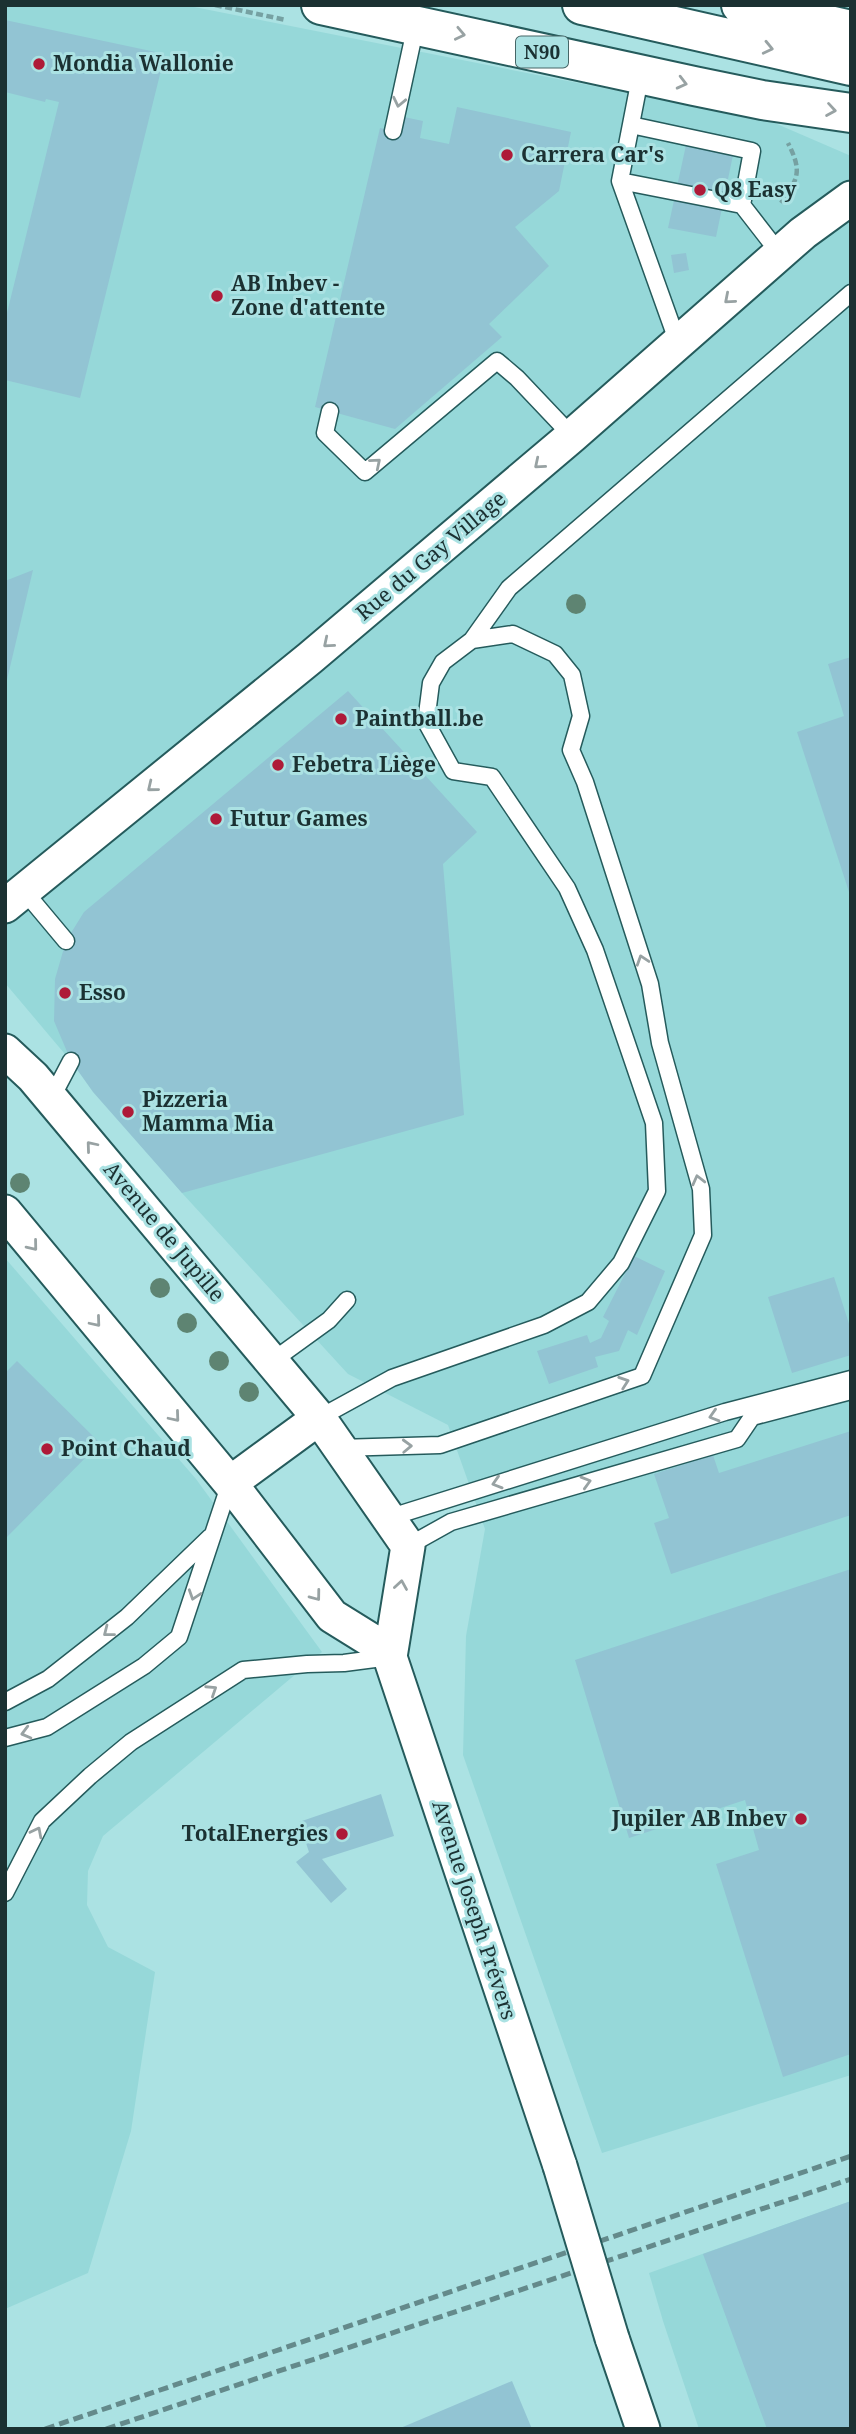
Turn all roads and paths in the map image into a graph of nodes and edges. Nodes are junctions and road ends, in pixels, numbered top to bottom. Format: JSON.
{"nodes":[{"id":1,"x":321,"y":5,"type":"edge"},
{"id":2,"x":582,"y":5,"type":"edge"},
{"id":3,"x":740,"y":5,"type":"edge"},
{"id":4,"x":844,"y":5,"type":"edge"},
{"id":5,"x":851,"y":7,"type":"edge"},
{"id":6,"x":416,"y":25,"type":"junction"},
{"id":7,"x":851,"y":30,"type":"edge"},
{"id":8,"x":851,"y":66,"type":"edge"},
{"id":9,"x":641,"y":74,"type":"junction"},
{"id":10,"x":851,"y":113,"type":"edge"},
{"id":11,"x":631,"y":125,"type":"junction"},
{"id":12,"x":393,"y":131,"type":"dead end"},
{"id":13,"x":620,"y":181,"type":"junction"},
{"id":14,"x":851,"y":198,"type":"edge"},
{"id":15,"x":742,"y":205,"type":"junction"},
{"id":16,"x":780,"y":254,"type":"junction"},
{"id":17,"x":851,"y":293,"type":"edge"},
{"id":18,"x":678,"y":343,"type":"junction"},
{"id":19,"x":330,"y":411,"type":"dead end"},
{"id":20,"x":572,"y":436,"type":"junction"},
{"id":21,"x":472,"y":640,"type":"junction"},
{"id":22,"x":15,"y":899,"type":"edge"},
{"id":23,"x":66,"y":941,"type":"dead end"},
{"id":24,"x":5,"y":1051,"type":"edge"},
{"id":25,"x":71,"y":1061,"type":"dead end"},
{"id":26,"x":51,"y":1099,"type":"junction"},
{"id":27,"x":5,"y":1212,"type":"edge"},
{"id":28,"x":347,"y":1300,"type":"dead end"},
{"id":29,"x":271,"y":1362,"type":"junction"},
{"id":30,"x":851,"y":1379,"type":"edge"},
{"id":31,"x":851,"y":1391,"type":"edge"},
{"id":32,"x":319,"y":1418,"type":"junction"},
{"id":33,"x":339,"y":1448,"type":"junction"},
{"id":34,"x":230,"y":1483,"type":"junction"},
{"id":35,"x":388,"y":1518,"type":"junction"},
{"id":36,"x":212,"y":1536,"type":"junction"},
{"id":37,"x":408,"y":1546,"type":"junction"},
{"id":38,"x":390,"y":1654,"type":"junction"},
{"id":39,"x":5,"y":1702,"type":"edge"},
{"id":40,"x":5,"y":1738,"type":"edge"},
{"id":41,"x":5,"y":1893,"type":"edge"},
{"id":42,"x":643,"y":2429,"type":"edge"}],
"edges":[{"from":1,"to":6,"type":"main road","number":"N90"},
{"from":2,"to":8,"type":"main road","one_way":true},
{"from":3,"to":7,"type":"main road"},
{"from":4,"to":5,"type":"main road"},
{"from":6,"to":9,"type":"main road","number":"N90","one_way":true},
{"from":6,"to":12,"type":"lane","one_way":true},
{"from":9,"to":10,"type":"main road","number":"N90","one_way":true},
{"from":9,"to":11,"type":"lane"},
{"from":11,"to":13,"type":"lane"},
{"from":11,"to":15,"type":"lane"},
{"from":13,"to":15,"type":"lane"},
{"from":13,"to":18,"type":"lane"},
{"from":14,"to":16,"type":"street","name":"Rue du Gay Village"},
{"from":15,"to":16,"type":"lane"},
{"from":16,"to":18,"type":"street","name":"Rue du Gay Village","one_way":true},
{"from":17,"to":21,"type":"lane"},
{"from":18,"to":20,"type":"street","name":"Rue du Gay Village"},
{"from":19,"to":20,"type":"lane","one_way":true},
{"from":20,"to":22,"type":"street","name":"Rue du Gay Village","one_way":true},
{"from":21,"to":32,"type":"lane"},
{"from":33,"to":21,"type":"lane","one_way":true},
{"from":22,"to":23,"type":"lane"},
{"from":24,"to":26,"type":"street","name":"Avenue de Jupille"},
{"from":25,"to":26,"type":"lane"},
{"from":29,"to":26,"type":"street","name":"Avenue de Jupille","one_way":true},
{"from":27,"to":34,"type":"street","one_way":true},
{"from":28,"to":29,"type":"lane"},
{"from":29,"to":32,"type":"street","name":"Avenue de Jupille"},
{"from":30,"to":35,"type":"lane","one_way":true},
{"from":37,"to":31,"type":"lane","one_way":true},
{"from":32,"to":33,"type":"street","name":"Avenue de Jupille"},
{"from":32,"to":34,"type":"street"},
{"from":33,"to":35,"type":"street","name":"Avenue de Jupille"},
{"from":34,"to":36,"type":"lane"},
{"from":34,"to":38,"type":"street","one_way":true},
{"from":35,"to":37,"type":"street","name":"Avenue de Jupille"},
{"from":36,"to":39,"type":"lane","one_way":true},
{"from":36,"to":40,"type":"lane","one_way":true},
{"from":38,"to":37,"type":"street","one_way":true},
{"from":41,"to":38,"type":"lane","one_way":true},
{"from":38,"to":42,"type":"street","name":"Avenue Joseph Prévers","bridge":true}]}
